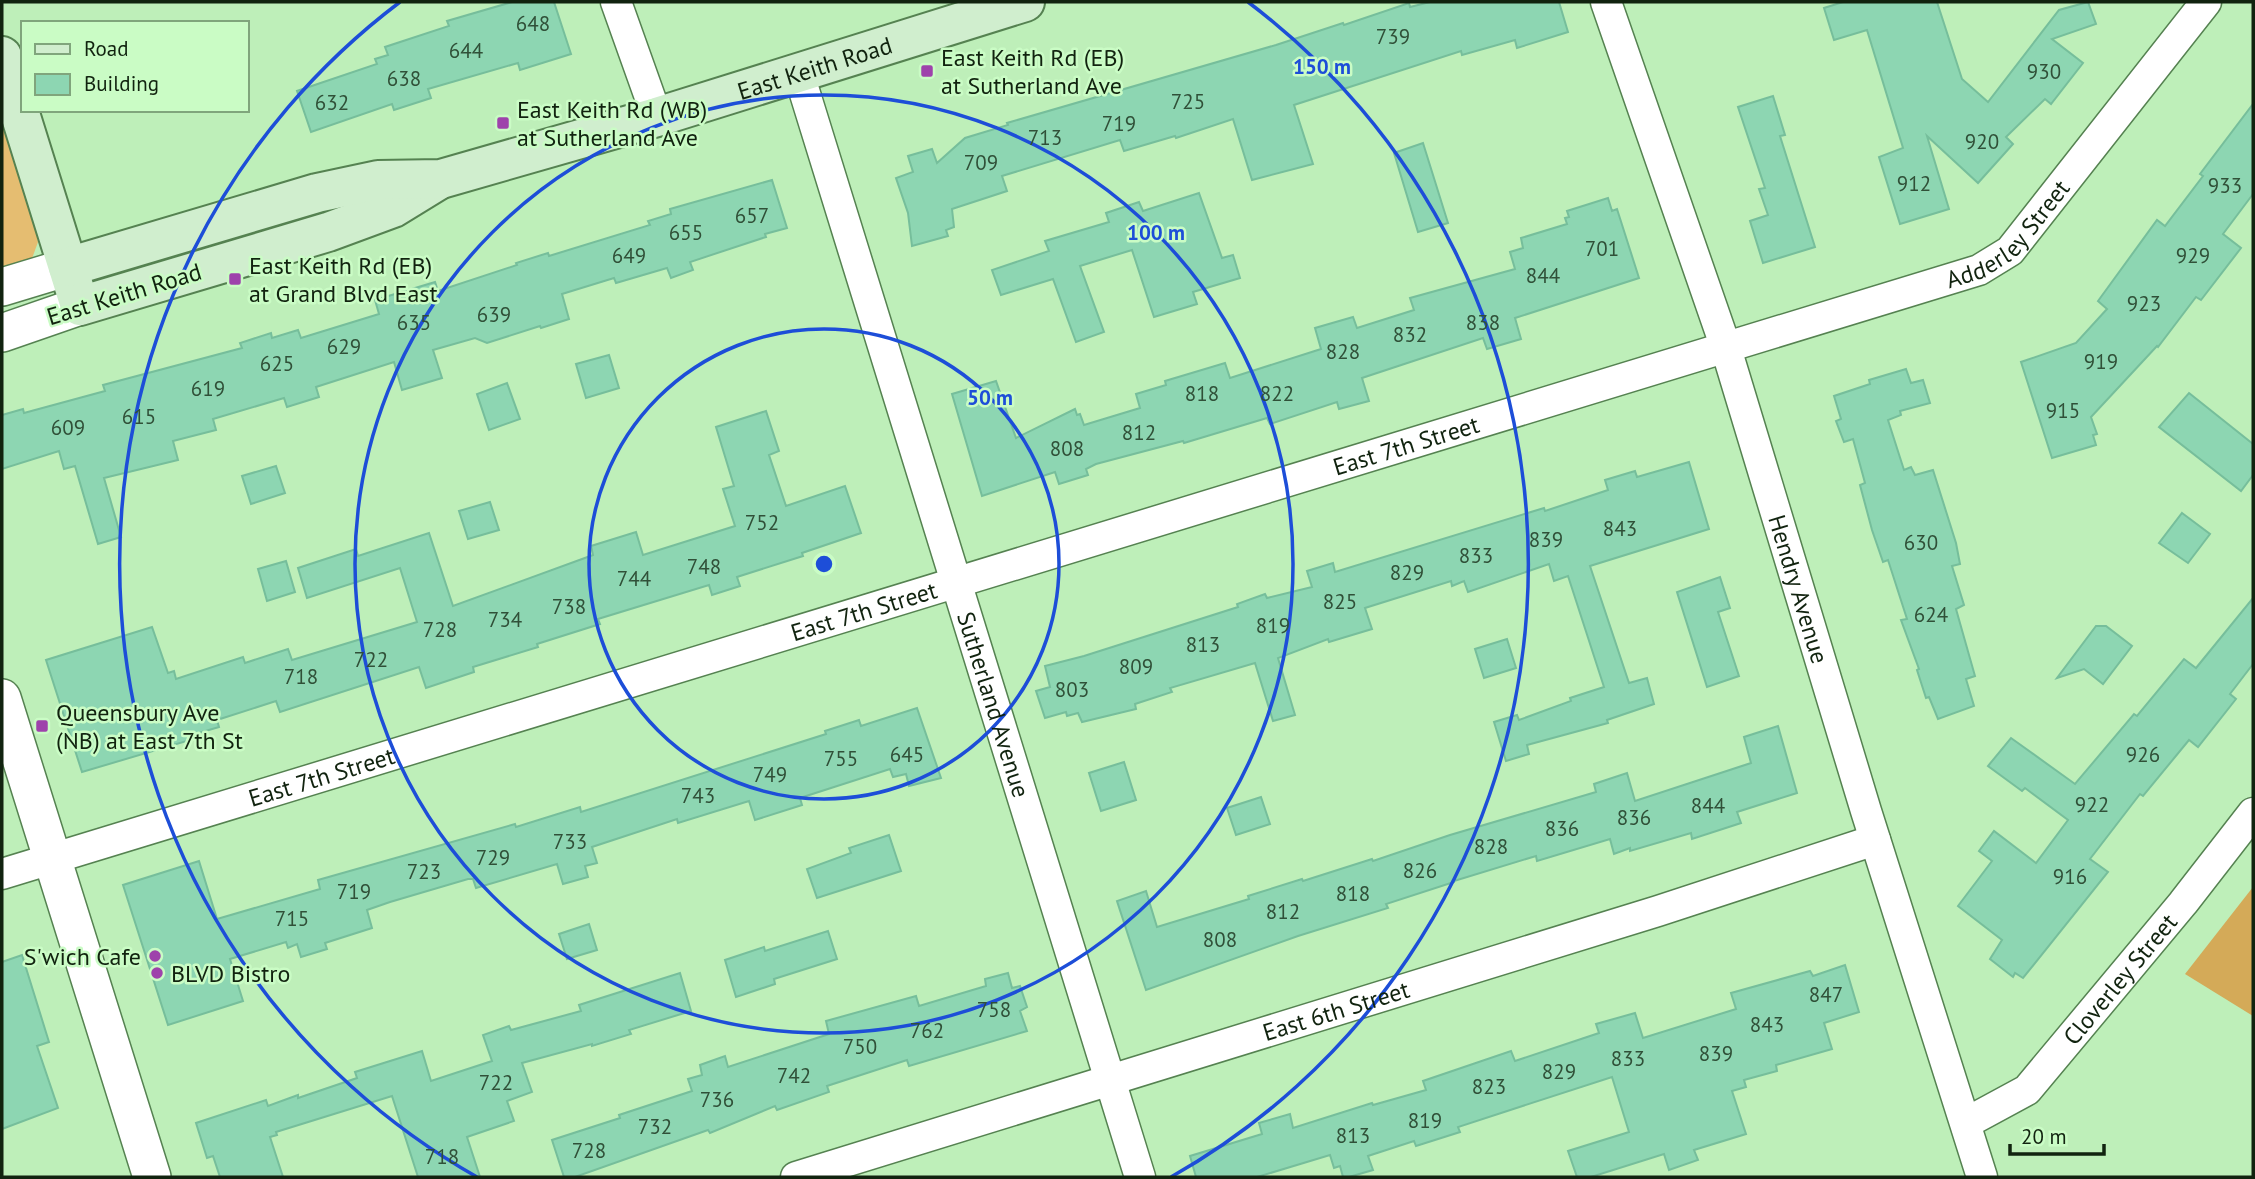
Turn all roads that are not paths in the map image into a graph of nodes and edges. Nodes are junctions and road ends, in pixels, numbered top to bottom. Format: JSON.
{"nodes":[{"id":1,"x":616,"y":2,"type":"edge"},
{"id":2,"x":1025,"y":2,"type":"edge"},
{"id":3,"x":1606,"y":2,"type":"edge"},
{"id":4,"x":2206,"y":2,"type":"edge"},
{"id":5,"x":2,"y":56,"type":"edge"},
{"id":6,"x":798,"y":71,"type":"junction"},
{"id":7,"x":657,"y":117,"type":"junction"},
{"id":8,"x":441,"y":179,"type":"junction"},
{"id":9,"x":68,"y":267,"type":"junction"},
{"id":10,"x":2,"y":287,"type":"edge"},
{"id":11,"x":80,"y":306,"type":"junction"},
{"id":12,"x":2,"y":333,"type":"edge"},
{"id":13,"x":1725,"y":345,"type":"junction"},
{"id":14,"x":955,"y":582,"type":"junction"},
{"id":15,"x":2,"y":698,"type":"edge"},
{"id":16,"x":2253,"y":813,"type":"edge"},
{"id":17,"x":1875,"y":840,"type":"junction"},
{"id":18,"x":53,"y":858,"type":"junction"},
{"id":19,"x":2,"y":874,"type":"edge"},
{"id":20,"x":1110,"y":1080,"type":"junction"},
{"id":21,"x":1966,"y":1123,"type":"junction"},
{"id":22,"x":152,"y":1177,"type":"edge"},
{"id":23,"x":796,"y":1177,"type":"edge"},
{"id":24,"x":1140,"y":1177,"type":"edge"},
{"id":25,"x":1982,"y":1177,"type":"edge"}],
"edges":[{"from":1,"to":7,"type":"street"},
{"from":2,"to":6,"type":"main road","name":"East Keith Road"},
{"from":3,"to":13,"type":"street","name":"Hendry Avenue"},
{"from":4,"to":13,"type":"street","name":"Adderley Street"},
{"from":5,"to":9,"type":"main road"},
{"from":6,"to":7,"type":"main road","name":"East Keith Road"},
{"from":6,"to":14,"type":"street","name":"Sutherland Avenue"},
{"from":7,"to":8,"type":"main road","name":"East Keith Road"},
{"from":8,"to":9,"type":"main road","name":"East Keith Road"},
{"from":8,"to":11,"type":"main road","name":"East Keith Road"},
{"from":9,"to":10,"type":"street","name":"East Keith Road"},
{"from":9,"to":11,"type":"main road"},
{"from":11,"to":12,"type":"street","name":"East Keith Road"},
{"from":13,"to":14,"type":"street","name":"East 7th Street"},
{"from":13,"to":17,"type":"street","name":"Hendry Avenue"},
{"from":14,"to":18,"type":"street","name":"East 7th Street"},
{"from":14,"to":20,"type":"street","name":"Sutherland Avenue"},
{"from":15,"to":18,"type":"street"},
{"from":16,"to":21,"type":"street","name":"Cloverley Street"},
{"from":17,"to":20,"type":"street","name":"East 6th Street"},
{"from":17,"to":21,"type":"street","name":"Hendry Avenue"},
{"from":18,"to":19,"type":"street","name":"East 7th Street"},
{"from":18,"to":22,"type":"street"},
{"from":20,"to":23,"type":"street","name":"East 6th Street"},
{"from":20,"to":24,"type":"street","name":"Sutherland Avenue"},
{"from":21,"to":25,"type":"street","name":"Hendry Avenue"}]}
